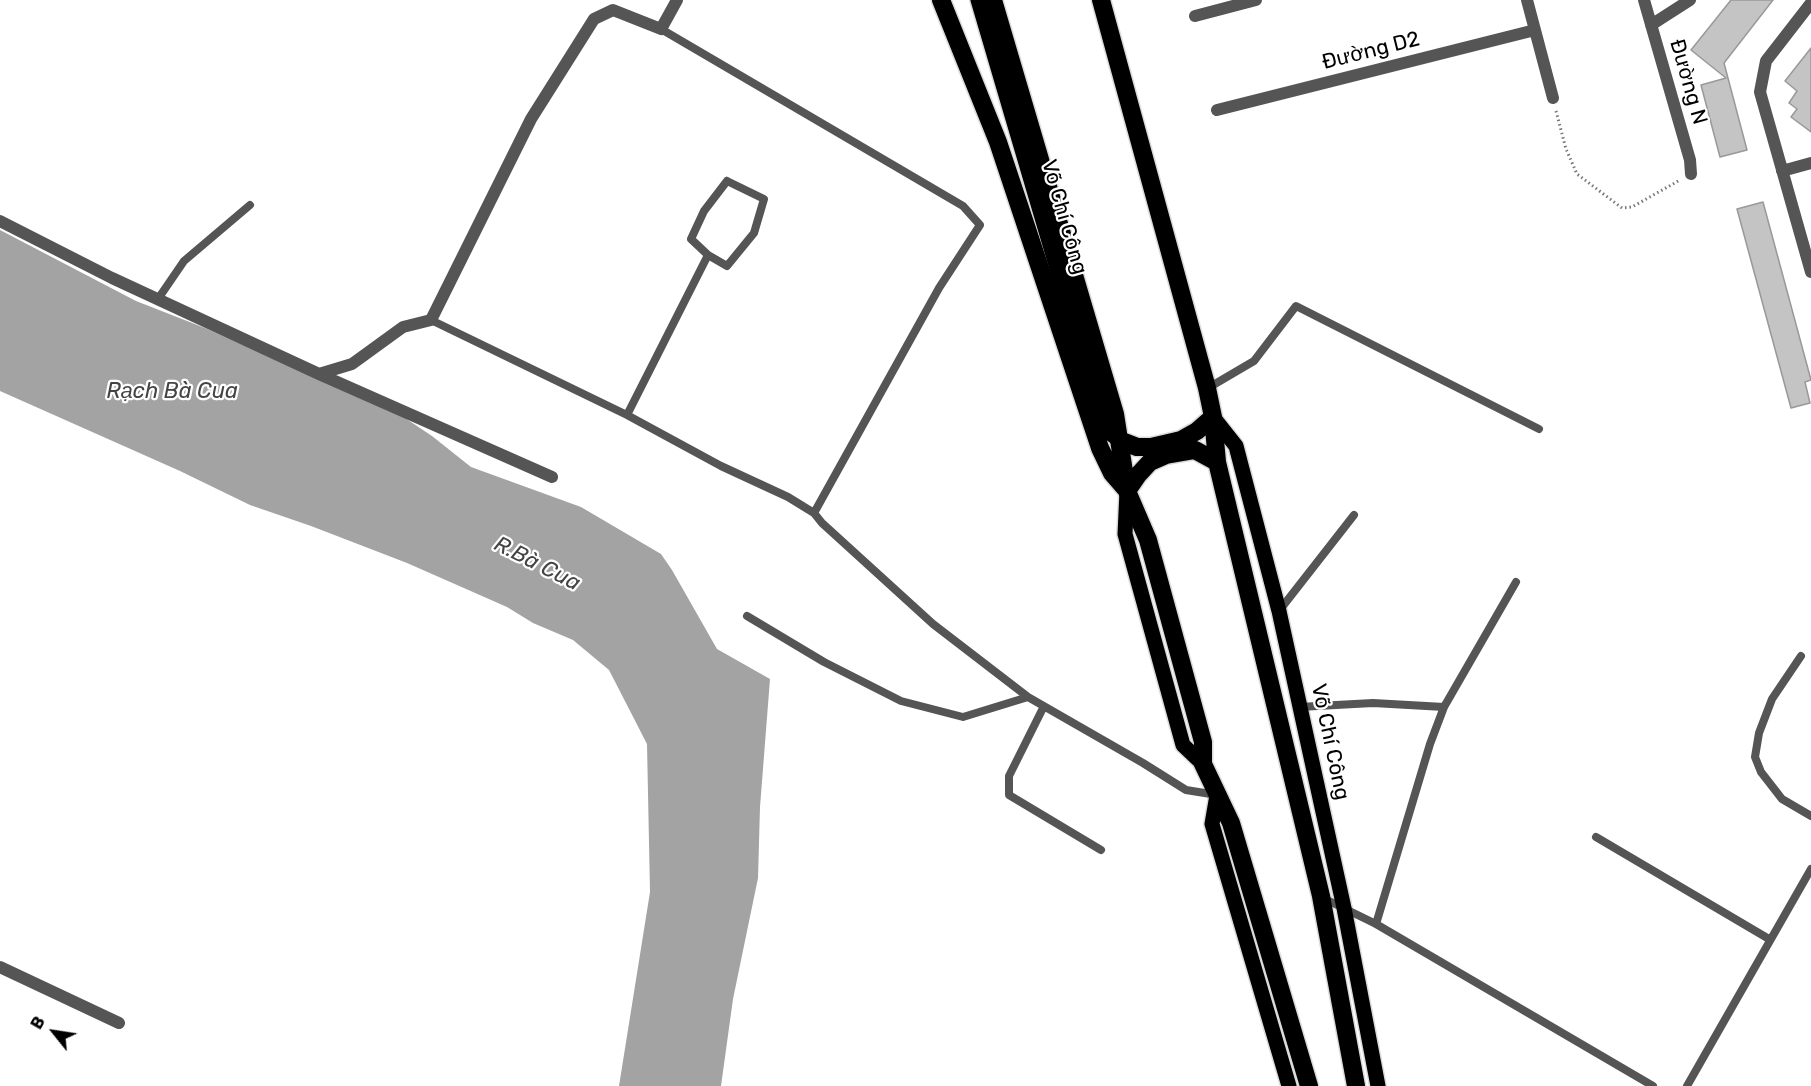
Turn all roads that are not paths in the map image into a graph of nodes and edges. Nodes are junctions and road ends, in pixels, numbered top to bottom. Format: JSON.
{"nodes":[{"id":1,"x":677,"y":0,"type":"edge"},
{"id":2,"x":941,"y":0,"type":"edge"},
{"id":3,"x":978,"y":0,"type":"edge"},
{"id":4,"x":993,"y":0,"type":"edge"},
{"id":5,"x":1101,"y":0,"type":"edge"},
{"id":6,"x":1256,"y":0,"type":"edge"},
{"id":7,"x":1527,"y":0,"type":"edge"},
{"id":8,"x":1644,"y":0,"type":"edge"},
{"id":9,"x":1690,"y":0,"type":"edge"},
{"id":10,"x":1811,"y":3,"type":"edge"},
{"id":11,"x":1195,"y":16,"type":"dead end"},
{"id":12,"x":1651,"y":25,"type":"junction"},
{"id":13,"x":661,"y":29,"type":"junction"},
{"id":14,"x":1534,"y":30,"type":"junction"},
{"id":15,"x":1553,"y":98,"type":"road end"},
{"id":16,"x":1217,"y":110,"type":"dead end"},
{"id":17,"x":1811,"y":163,"type":"edge"},
{"id":18,"x":1782,"y":171,"type":"junction"},
{"id":19,"x":1691,"y":174,"type":"road end"},
{"id":20,"x":250,"y":205,"type":"dead end"},
{"id":21,"x":0,"y":221,"type":"edge"},
{"id":22,"x":708,"y":255,"type":"junction"},
{"id":23,"x":1811,"y":272,"type":"edge"},
{"id":24,"x":158,"y":299,"type":"junction"},
{"id":25,"x":431,"y":320,"type":"junction"},
{"id":26,"x":319,"y":374,"type":"junction"},
{"id":27,"x":1207,"y":388,"type":"junction"},
{"id":28,"x":627,"y":415,"type":"junction"},
{"id":29,"x":1213,"y":417,"type":"junction"},
{"id":30,"x":1539,"y":429,"type":"dead end"},
{"id":31,"x":1119,"y":440,"type":"junction"},
{"id":32,"x":1217,"y":462,"type":"junction"},
{"id":33,"x":552,"y":477,"type":"dead end"},
{"id":34,"x":1127,"y":491,"type":"junction"},
{"id":35,"x":814,"y":513,"type":"junction"},
{"id":36,"x":1354,"y":515,"type":"dead end"},
{"id":37,"x":1516,"y":582,"type":"dead end"},
{"id":38,"x":1279,"y":611,"type":"junction"},
{"id":39,"x":747,"y":616,"type":"dead end"},
{"id":40,"x":1255,"y":618,"type":"junction"},
{"id":41,"x":1801,"y":656,"type":"dead end"},
{"id":42,"x":1028,"y":697,"type":"junction"},
{"id":43,"x":1044,"y":706,"type":"junction"},
{"id":44,"x":1299,"y":707,"type":"junction"},
{"id":45,"x":1444,"y":707,"type":"junction"},
{"id":46,"x":1276,"y":708,"type":"junction"},
{"id":47,"x":1217,"y":795,"type":"junction"},
{"id":48,"x":1811,"y":816,"type":"edge"},
{"id":49,"x":1596,"y":837,"type":"dead end"},
{"id":50,"x":1101,"y":850,"type":"dead end"},
{"id":51,"x":1811,"y":869,"type":"edge"},
{"id":52,"x":1321,"y":896,"type":"junction"},
{"id":53,"x":1344,"y":908,"type":"junction"},
{"id":54,"x":1376,"y":924,"type":"junction"},
{"id":55,"x":1769,"y":939,"type":"junction"},
{"id":56,"x":0,"y":967,"type":"edge"},
{"id":57,"x":119,"y":1023,"type":"dead end"},
{"id":58,"x":1289,"y":1086,"type":"edge"},
{"id":59,"x":1309,"y":1086,"type":"edge"},
{"id":60,"x":1356,"y":1086,"type":"edge"},
{"id":61,"x":1378,"y":1086,"type":"edge"},
{"id":62,"x":1653,"y":1086,"type":"edge"},
{"id":63,"x":1687,"y":1086,"type":"edge"}],
"edges":[{"from":1,"to":13,"type":"street"},
{"from":2,"to":34,"type":"highway"},
{"from":3,"to":31,"type":"main road","name":"Võ Chí Công"},
{"from":4,"to":31,"type":"highway","name":"Võ Chí Công"},
{"from":5,"to":27,"type":"highway","name":"Võ Chí Công"},
{"from":6,"to":11,"type":"street"},
{"from":7,"to":14,"type":"street"},
{"from":8,"to":12,"type":"street","name":"Đường N"},
{"from":9,"to":12,"type":"street"},
{"from":10,"to":18,"type":"street"},
{"from":12,"to":19,"type":"street","name":"Đường N"},
{"from":13,"to":25,"type":"street"},
{"from":13,"to":35,"type":"lane"},
{"from":14,"to":15,"type":"street"},
{"from":14,"to":16,"type":"street","name":"Đường D2"},
{"from":17,"to":18,"type":"street"},
{"from":18,"to":23,"type":"street"},
{"from":20,"to":24,"type":"lane"},
{"from":21,"to":24,"type":"street"},
{"from":22,"to":22,"type":"lane"},
{"from":22,"to":28,"type":"lane"},
{"from":24,"to":26,"type":"street"},
{"from":25,"to":26,"type":"street"},
{"from":25,"to":28,"type":"lane"},
{"from":26,"to":33,"type":"street"},
{"from":27,"to":29,"type":"highway","name":"Võ Chí Công"},
{"from":27,"to":30,"type":"lane"},
{"from":28,"to":35,"type":"lane"},
{"from":29,"to":31,"type":"highway"},
{"from":29,"to":32,"type":"highway","name":"Võ Chí Công"},
{"from":29,"to":38,"type":"main road","name":"Võ Chí Công"},
{"from":31,"to":34,"type":"highway","name":"Võ Chí Công"},
{"from":32,"to":34,"type":"highway"},
{"from":32,"to":40,"type":"highway","name":"Võ Chí Công"},
{"from":34,"to":47,"type":"highway","name":"Võ Chí Công"},
{"from":35,"to":42,"type":"lane"},
{"from":36,"to":38,"type":"lane"},
{"from":37,"to":45,"type":"lane"},
{"from":38,"to":40,"type":"main road"},
{"from":38,"to":44,"type":"main road","name":"Võ Chí Công"},
{"from":39,"to":42,"type":"lane"},
{"from":40,"to":46,"type":"highway","name":"Võ Chí Công"},
{"from":41,"to":48,"type":"lane"},
{"from":42,"to":43,"type":"lane"},
{"from":43,"to":47,"type":"lane"},
{"from":43,"to":50,"type":"lane"},
{"from":44,"to":45,"type":"lane"},
{"from":44,"to":46,"type":"main road"},
{"from":44,"to":53,"type":"main road","name":"Võ Chí Công"},
{"from":45,"to":54,"type":"lane"},
{"from":46,"to":52,"type":"highway","name":"Võ Chí Công"},
{"from":47,"to":58,"type":"main road"},
{"from":47,"to":59,"type":"highway","name":"Võ Chí Công"},
{"from":49,"to":55,"type":"lane"},
{"from":51,"to":55,"type":"lane"},
{"from":52,"to":53,"type":"lane"},
{"from":52,"to":60,"type":"highway","name":"Võ Chí Công"},
{"from":53,"to":54,"type":"lane"},
{"from":53,"to":61,"type":"main road","name":"Võ Chí Công"},
{"from":54,"to":62,"type":"lane"},
{"from":55,"to":63,"type":"lane"},
{"from":56,"to":57,"type":"street"}]}
